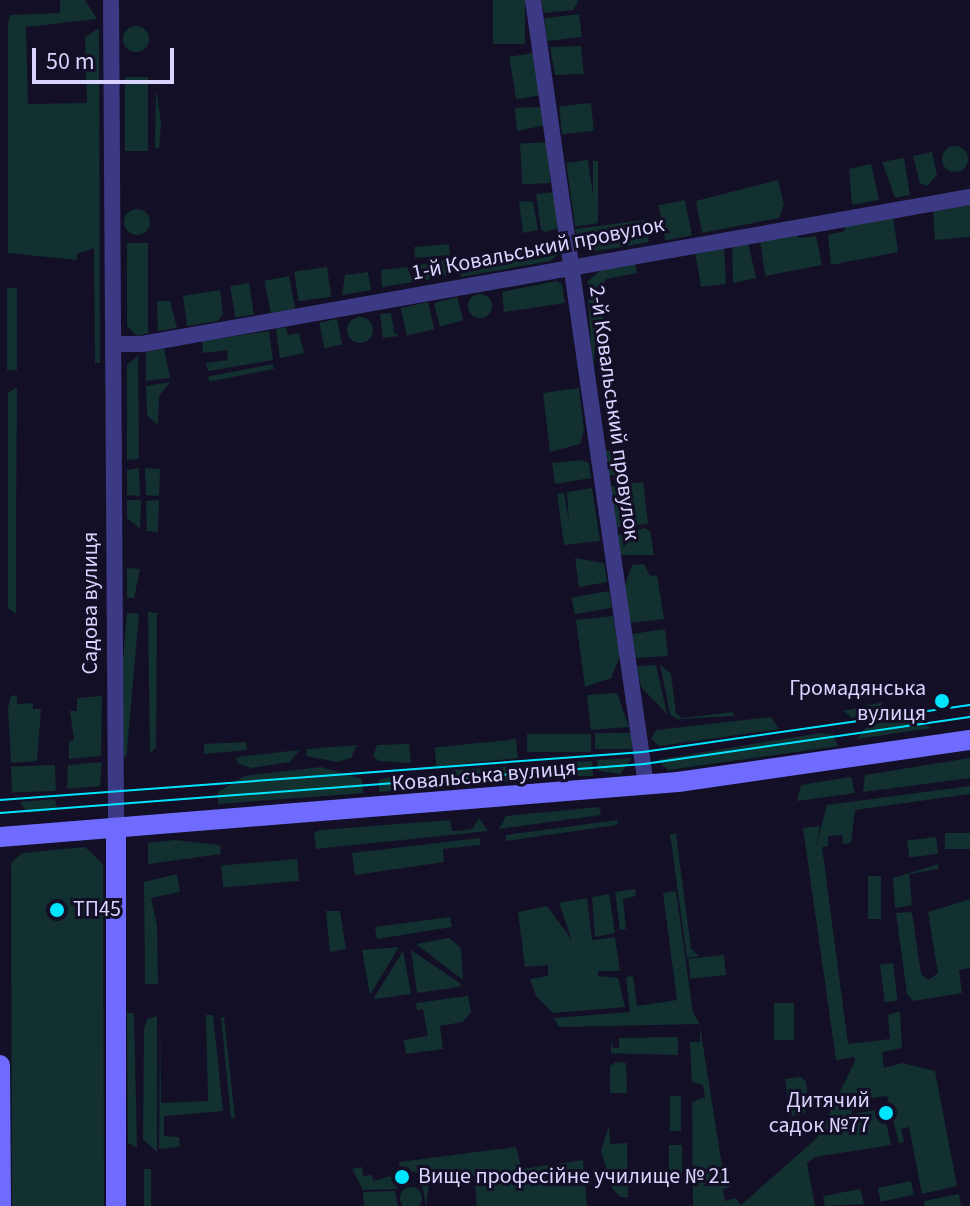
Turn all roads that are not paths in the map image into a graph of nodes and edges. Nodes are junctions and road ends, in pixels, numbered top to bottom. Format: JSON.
{"nodes":[{"id":1,"x":111,"y":0,"type":"edge"},
{"id":2,"x":533,"y":0,"type":"edge"},
{"id":3,"x":970,"y":197,"type":"edge"},
{"id":4,"x":572,"y":265,"type":"junction"},
{"id":5,"x":115,"y":344,"type":"junction"},
{"id":6,"x":970,"y":740,"type":"edge"},
{"id":7,"x":646,"y":785,"type":"junction"},
{"id":8,"x":116,"y":829,"type":"junction"},
{"id":9,"x":0,"y":837,"type":"edge"},
{"id":10,"x":0,"y":1065,"type":"edge"},
{"id":11,"x":1,"y":1206,"type":"edge"},
{"id":12,"x":116,"y":1206,"type":"edge"}],
"edges":[{"from":1,"to":5,"type":"street","name":"Садова вулиця"},
{"from":2,"to":4,"type":"street","name":"2-й Ковальський провулок"},
{"from":3,"to":4,"type":"street","name":"1-й Ковальський провулок"},
{"from":4,"to":5,"type":"street","name":"1-й Ковальський провулок"},
{"from":4,"to":7,"type":"street","name":"2-й Ковальський провулок"},
{"from":5,"to":8,"type":"street","name":"Садова вулиця"},
{"from":6,"to":7,"type":"street","name":"Ковальська вулиця"},
{"from":7,"to":8,"type":"street","name":"Ковальська вулиця"},
{"from":8,"to":9,"type":"street","name":"Ковальська вулиця"},
{"from":8,"to":12,"type":"street","name":"Садова вулиця"},
{"from":10,"to":11,"type":"street"}]}
